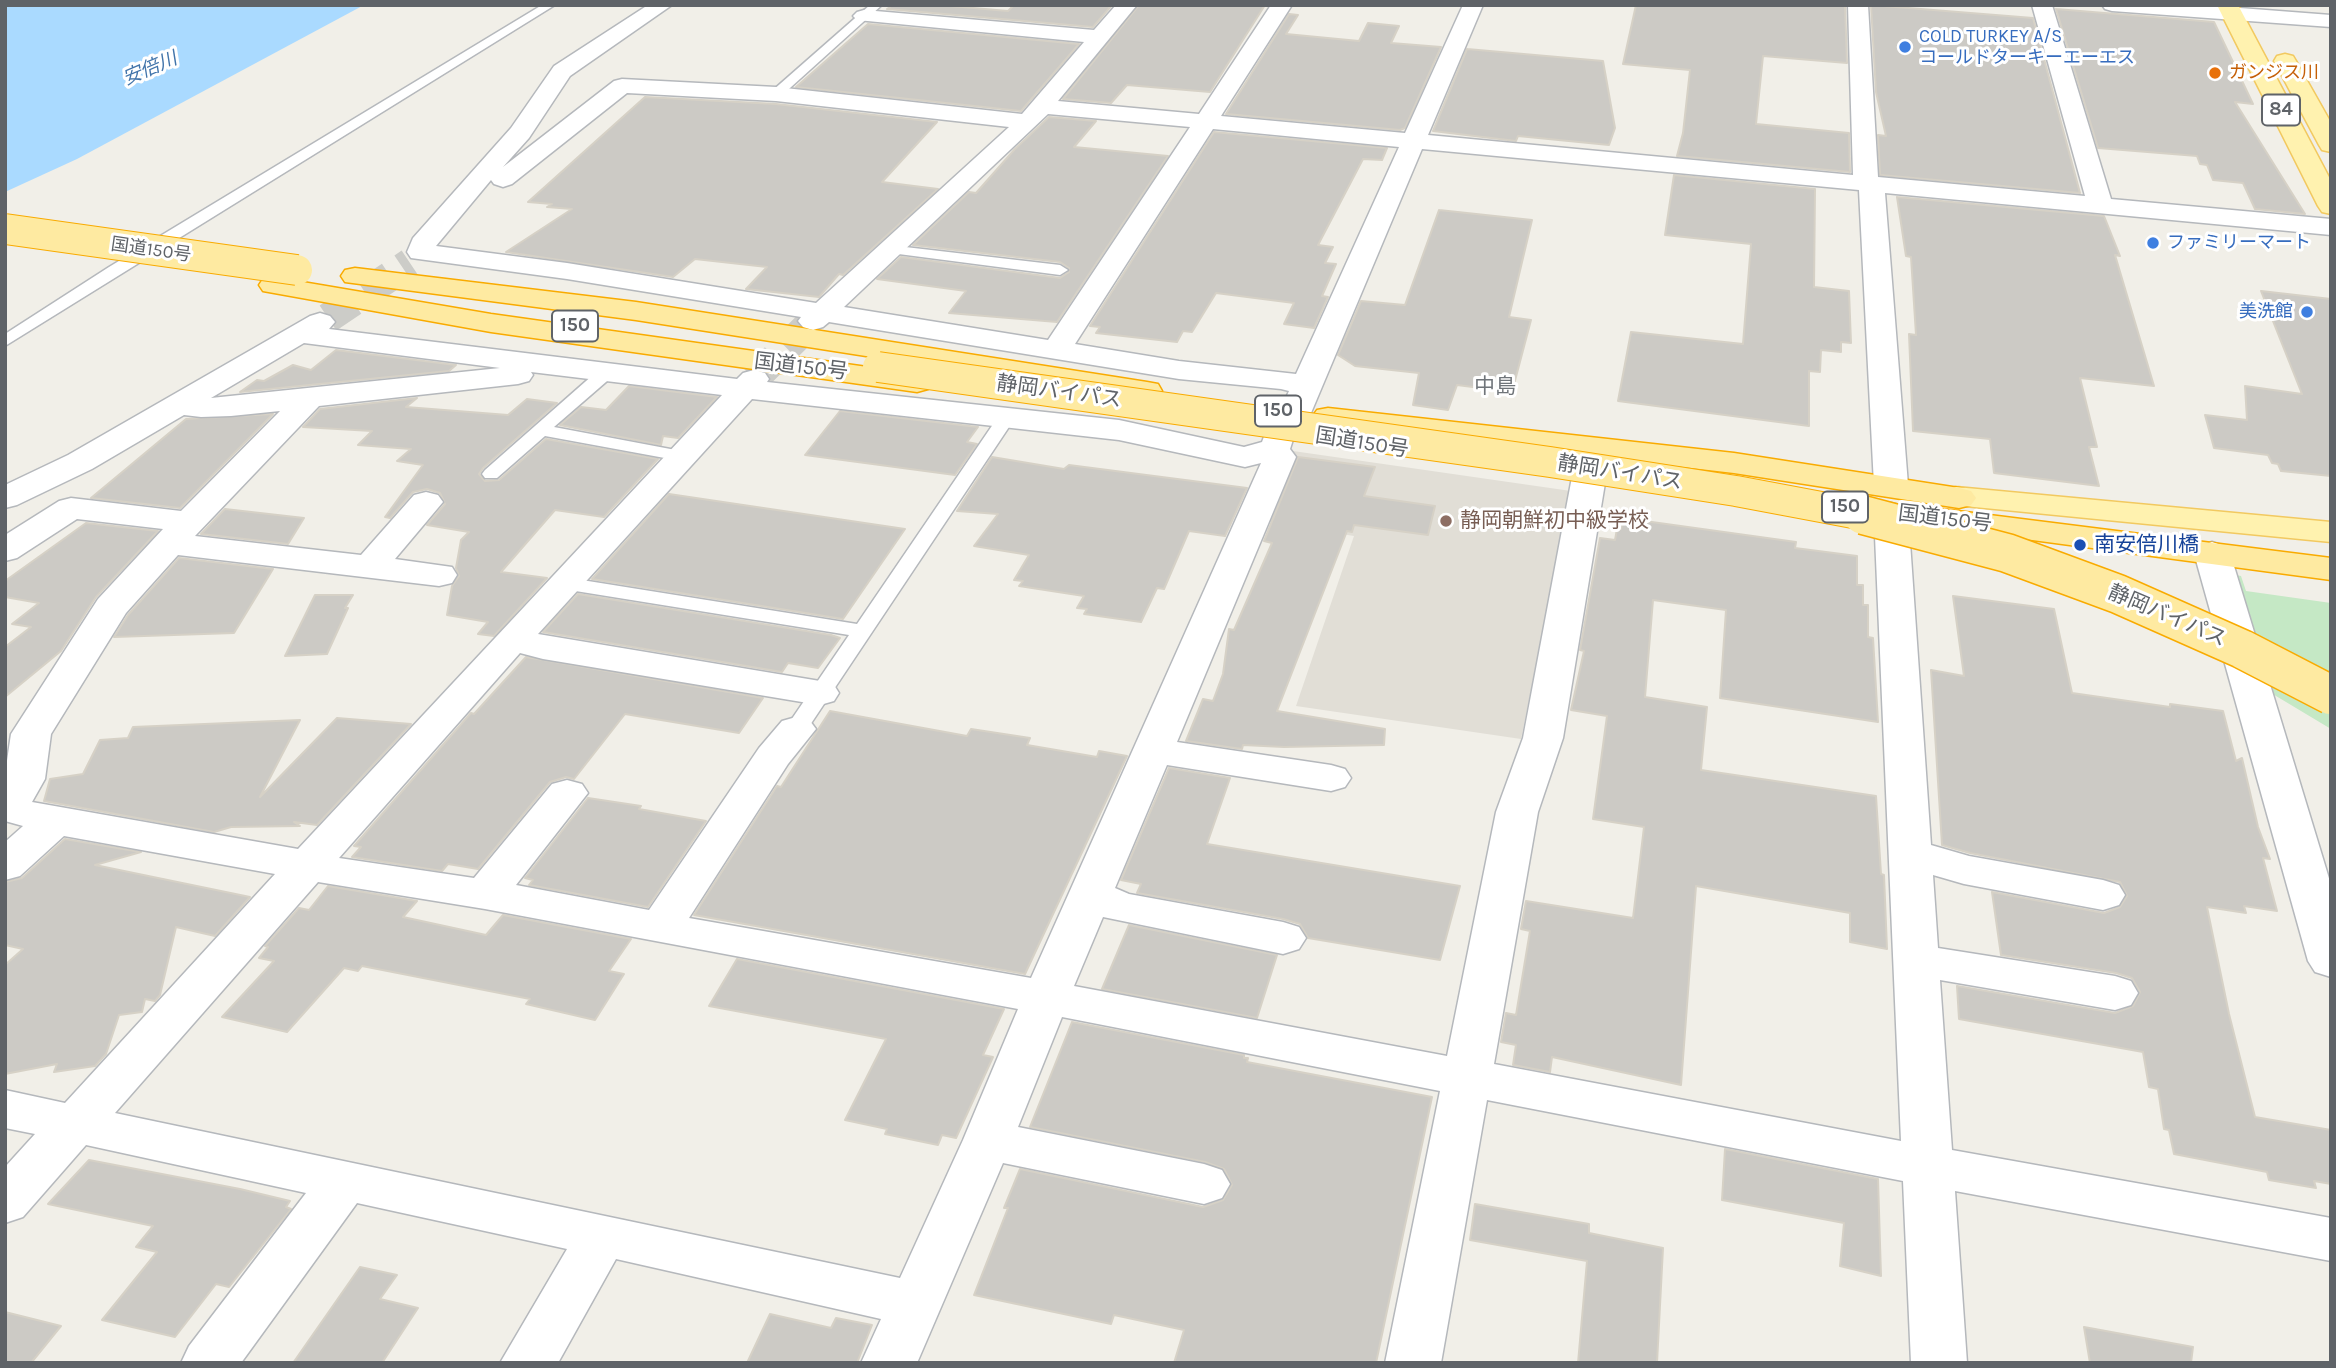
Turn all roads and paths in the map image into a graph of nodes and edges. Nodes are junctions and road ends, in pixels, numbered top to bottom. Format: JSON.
{"nodes":[{"id":1,"x":550,"y":5,"type":"edge"},
{"id":2,"x":662,"y":5,"type":"edge"},
{"id":3,"x":1128,"y":5,"type":"edge"},
{"id":4,"x":1282,"y":5,"type":"edge"},
{"id":5,"x":1473,"y":5,"type":"edge"},
{"id":6,"x":1858,"y":5,"type":"edge"},
{"id":7,"x":2042,"y":5,"type":"edge"},
{"id":8,"x":2112,"y":5,"type":"edge"},
{"id":9,"x":2230,"y":10,"type":"edge"},
{"id":10,"x":871,"y":11,"type":"edge"},
{"id":11,"x":2257,"y":11,"type":"edge"},
{"id":12,"x":2331,"y":21,"type":"edge"},
{"id":13,"x":1101,"y":37,"type":"junction"},
{"id":14,"x":776,"y":94,"type":"junction"},
{"id":15,"x":1035,"y":114,"type":"junction"},
{"id":16,"x":1204,"y":121,"type":"junction"},
{"id":17,"x":1413,"y":141,"type":"junction"},
{"id":18,"x":2331,"y":145,"type":"edge"},
{"id":19,"x":1866,"y":182,"type":"junction"},
{"id":20,"x":2100,"y":204,"type":"junction"},
{"id":21,"x":455,"y":205,"type":"junction"},
{"id":22,"x":2331,"y":206,"type":"edge"},
{"id":23,"x":2331,"y":227,"type":"edge"},
{"id":24,"x":5,"y":229,"type":"edge"},
{"id":25,"x":5,"y":247,"type":"edge"},
{"id":26,"x":888,"y":249,"type":"junction"},
{"id":27,"x":1060,"y":270,"type":"dead end"},
{"id":28,"x":285,"y":277,"type":"junction"},
{"id":29,"x":817,"y":316,"type":"junction"},
{"id":30,"x":328,"y":318,"type":"tunnel mouth"},
{"id":31,"x":299,"y":334,"type":"junction"},
{"id":32,"x":5,"y":341,"type":"edge"},
{"id":33,"x":1056,"y":351,"type":"junction"},
{"id":34,"x":882,"y":363,"type":"junction"},
{"id":35,"x":572,"y":366,"type":"junction"},
{"id":36,"x":608,"y":371,"type":"junction"},
{"id":37,"x":749,"y":384,"type":"junction"},
{"id":38,"x":309,"y":399,"type":"junction"},
{"id":39,"x":183,"y":405,"type":"junction"},
{"id":40,"x":1006,"y":418,"type":"junction"},
{"id":41,"x":1288,"y":420,"type":"junction"},
{"id":42,"x":541,"y":430,"type":"junction"},
{"id":43,"x":681,"y":456,"type":"junction"},
{"id":44,"x":491,"y":474,"type":"dead end"},
{"id":45,"x":1590,"y":477,"type":"junction"},
{"id":46,"x":12,"y":493,"type":"edge"},
{"id":47,"x":1956,"y":497,"type":"junction"},
{"id":48,"x":1891,"y":499,"type":"junction"},
{"id":49,"x":426,"y":502,"type":"dead end"},
{"id":50,"x":2331,"y":532,"type":"edge"},
{"id":51,"x":179,"y":533,"type":"junction"},
{"id":52,"x":5,"y":551,"type":"edge"},
{"id":53,"x":2212,"y":553,"type":"junction"},
{"id":54,"x":2331,"y":564,"type":"edge"},
{"id":55,"x":370,"y":567,"type":"junction"},
{"id":56,"x":439,"y":575,"type":"dead end"},
{"id":57,"x":564,"y":583,"type":"junction"},
{"id":58,"x":861,"y":631,"type":"junction"},
{"id":59,"x":514,"y":638,"type":"junction"},
{"id":60,"x":2331,"y":668,"type":"edge"},
{"id":61,"x":820,"y":693,"type":"junction"},
{"id":62,"x":2331,"y":695,"type":"edge"},
{"id":63,"x":796,"y":729,"type":"joint"},
{"id":64,"x":1154,"y":751,"type":"junction"},
{"id":65,"x":1331,"y":778,"type":"dead end"},
{"id":66,"x":567,"y":793,"type":"dead end"},
{"id":67,"x":6,"y":808,"type":"edge"},
{"id":68,"x":55,"y":821,"type":"junction"},
{"id":69,"x":1911,"y":853,"type":"junction"},
{"id":70,"x":5,"y":866,"type":"edge"},
{"id":71,"x":311,"y":866,"type":"junction"},
{"id":72,"x":485,"y":894,"type":"junction"},
{"id":73,"x":1090,"y":895,"type":"junction"},
{"id":74,"x":2103,"y":895,"type":"dead end"},
{"id":75,"x":660,"y":928,"type":"junction"},
{"id":76,"x":1283,"y":938,"type":"dead end"},
{"id":77,"x":1917,"y":960,"type":"junction"},
{"id":78,"x":2331,"y":961,"type":"edge"},
{"id":79,"x":2115,"y":993,"type":"dead end"},
{"id":80,"x":1046,"y":997,"type":"junction"},
{"id":81,"x":1467,"y":1077,"type":"junction"},
{"id":82,"x":5,"y":1109,"type":"edge"},
{"id":83,"x":77,"y":1123,"type":"junction"},
{"id":84,"x":988,"y":1140,"type":"junction"},
{"id":85,"x":1927,"y":1166,"type":"junction"},
{"id":86,"x":345,"y":1180,"type":"junction"},
{"id":87,"x":1205,"y":1184,"type":"dead end"},
{"id":88,"x":5,"y":1202,"type":"edge"},
{"id":89,"x":603,"y":1235,"type":"junction"},
{"id":90,"x":2331,"y":1240,"type":"edge"},
{"id":91,"x":914,"y":1304,"type":"junction"},
{"id":92,"x":209,"y":1363,"type":"edge"},
{"id":93,"x":528,"y":1363,"type":"edge"},
{"id":94,"x":889,"y":1363,"type":"edge"},
{"id":95,"x":1413,"y":1363,"type":"edge"},
{"id":96,"x":1939,"y":1363,"type":"edge"}],
"edges":[{"from":1,"to":32,"type":"lane"},
{"from":2,"to":21,"type":"street"},
{"from":3,"to":13,"type":"street"},
{"from":4,"to":16,"type":"street"},
{"from":5,"to":17,"type":"street"},
{"from":6,"to":19,"type":"street"},
{"from":7,"to":20,"type":"street"},
{"from":8,"to":9,"type":"street"},
{"from":9,"to":11,"type":"street"},
{"from":9,"to":22,"type":"main road","number":"84"},
{"from":10,"to":13,"type":"street"},
{"from":10,"to":14,"type":"lane"},
{"from":11,"to":12,"type":"street"},
{"from":11,"to":18,"type":"main road","number":"84"},
{"from":13,"to":15,"type":"street"},
{"from":14,"to":15,"type":"street"},
{"from":14,"to":21,"type":"street"},
{"from":15,"to":16,"type":"street"},
{"from":15,"to":26,"type":"street"},
{"from":16,"to":17,"type":"street"},
{"from":16,"to":33,"type":"street"},
{"from":17,"to":19,"type":"street"},
{"from":17,"to":41,"type":"street"},
{"from":19,"to":20,"type":"street"},
{"from":19,"to":48,"type":"street"},
{"from":20,"to":23,"type":"street"},
{"from":21,"to":29,"type":"street"},
{"from":24,"to":28,"type":"highway","name":"国道150号","number":"150","bridge":true},
{"from":25,"to":28,"type":"highway","name":"国道150号","number":"150"},
{"from":26,"to":27,"type":"lane"},
{"from":26,"to":29,"type":"street"},
{"from":28,"to":34,"type":"highway","name":"国道150号","number":"150"},
{"from":28,"to":41,"type":"highway","name":"国道150号","number":"150"},
{"from":29,"to":33,"type":"street"},
{"from":30,"to":31,"type":"street"},
{"from":31,"to":35,"type":"street"},
{"from":31,"to":39,"type":"street"},
{"from":33,"to":41,"type":"street"},
{"from":34,"to":60,"type":"highway","name":"静岡バイパス","number":"150"},
{"from":34,"to":62,"type":"highway","name":"静岡バイパス","number":"150","bridge":true},
{"from":35,"to":36,"type":"street"},
{"from":35,"to":38,"type":"street"},
{"from":36,"to":37,"type":"street"},
{"from":36,"to":42,"type":"lane"},
{"from":37,"to":40,"type":"street"},
{"from":37,"to":43,"type":"street"},
{"from":38,"to":39,"type":"street"},
{"from":38,"to":51,"type":"street"},
{"from":39,"to":46,"type":"street"},
{"from":40,"to":41,"type":"street"},
{"from":40,"to":58,"type":"lane"},
{"from":41,"to":45,"type":"highway","name":"国道150号","number":"150"},
{"from":41,"to":48,"type":"highway","name":"国道150号","number":"150"},
{"from":41,"to":64,"type":"street"},
{"from":42,"to":43,"type":"lane"},
{"from":42,"to":44,"type":"lane"},
{"from":43,"to":57,"type":"street"},
{"from":45,"to":48,"type":"highway","name":"国道150号","number":"150"},
{"from":45,"to":81,"type":"street"},
{"from":47,"to":48,"type":"highway","name":"国道150号","number":"150"},
{"from":47,"to":50,"type":"main road"},
{"from":47,"to":54,"type":"highway","name":"国道150号","number":"150"},
{"from":48,"to":53,"type":"highway","name":"国道150号","number":"150"},
{"from":48,"to":69,"type":"street"},
{"from":49,"to":55,"type":"street"},
{"from":51,"to":52,"type":"street"},
{"from":51,"to":55,"type":"street"},
{"from":51,"to":67,"type":"street"},
{"from":53,"to":54,"type":"highway","name":"国道150号","number":"150"},
{"from":53,"to":78,"type":"street"},
{"from":55,"to":56,"type":"street"},
{"from":57,"to":58,"type":"lane"},
{"from":57,"to":59,"type":"street"},
{"from":58,"to":61,"type":"lane"},
{"from":59,"to":61,"type":"street"},
{"from":59,"to":71,"type":"street"},
{"from":61,"to":63,"type":"lane"},
{"from":63,"to":75,"type":"street"},
{"from":64,"to":65,"type":"street"},
{"from":64,"to":73,"type":"street"},
{"from":66,"to":72,"type":"street"},
{"from":67,"to":68,"type":"street"},
{"from":68,"to":70,"type":"street"},
{"from":68,"to":71,"type":"street"},
{"from":69,"to":74,"type":"street"},
{"from":69,"to":77,"type":"street"},
{"from":71,"to":72,"type":"street"},
{"from":71,"to":83,"type":"street"},
{"from":72,"to":75,"type":"street"},
{"from":73,"to":76,"type":"street"},
{"from":73,"to":80,"type":"street"},
{"from":75,"to":80,"type":"street"},
{"from":77,"to":79,"type":"street"},
{"from":77,"to":85,"type":"street"},
{"from":80,"to":81,"type":"street"},
{"from":80,"to":84,"type":"street"},
{"from":81,"to":85,"type":"street"},
{"from":81,"to":95,"type":"street"},
{"from":82,"to":83,"type":"street"},
{"from":83,"to":86,"type":"street"},
{"from":83,"to":88,"type":"street"},
{"from":84,"to":87,"type":"street"},
{"from":84,"to":91,"type":"street"},
{"from":85,"to":90,"type":"street"},
{"from":85,"to":96,"type":"street"},
{"from":86,"to":89,"type":"street"},
{"from":86,"to":92,"type":"street"},
{"from":89,"to":91,"type":"street"},
{"from":89,"to":93,"type":"street"},
{"from":91,"to":94,"type":"street"}]}
